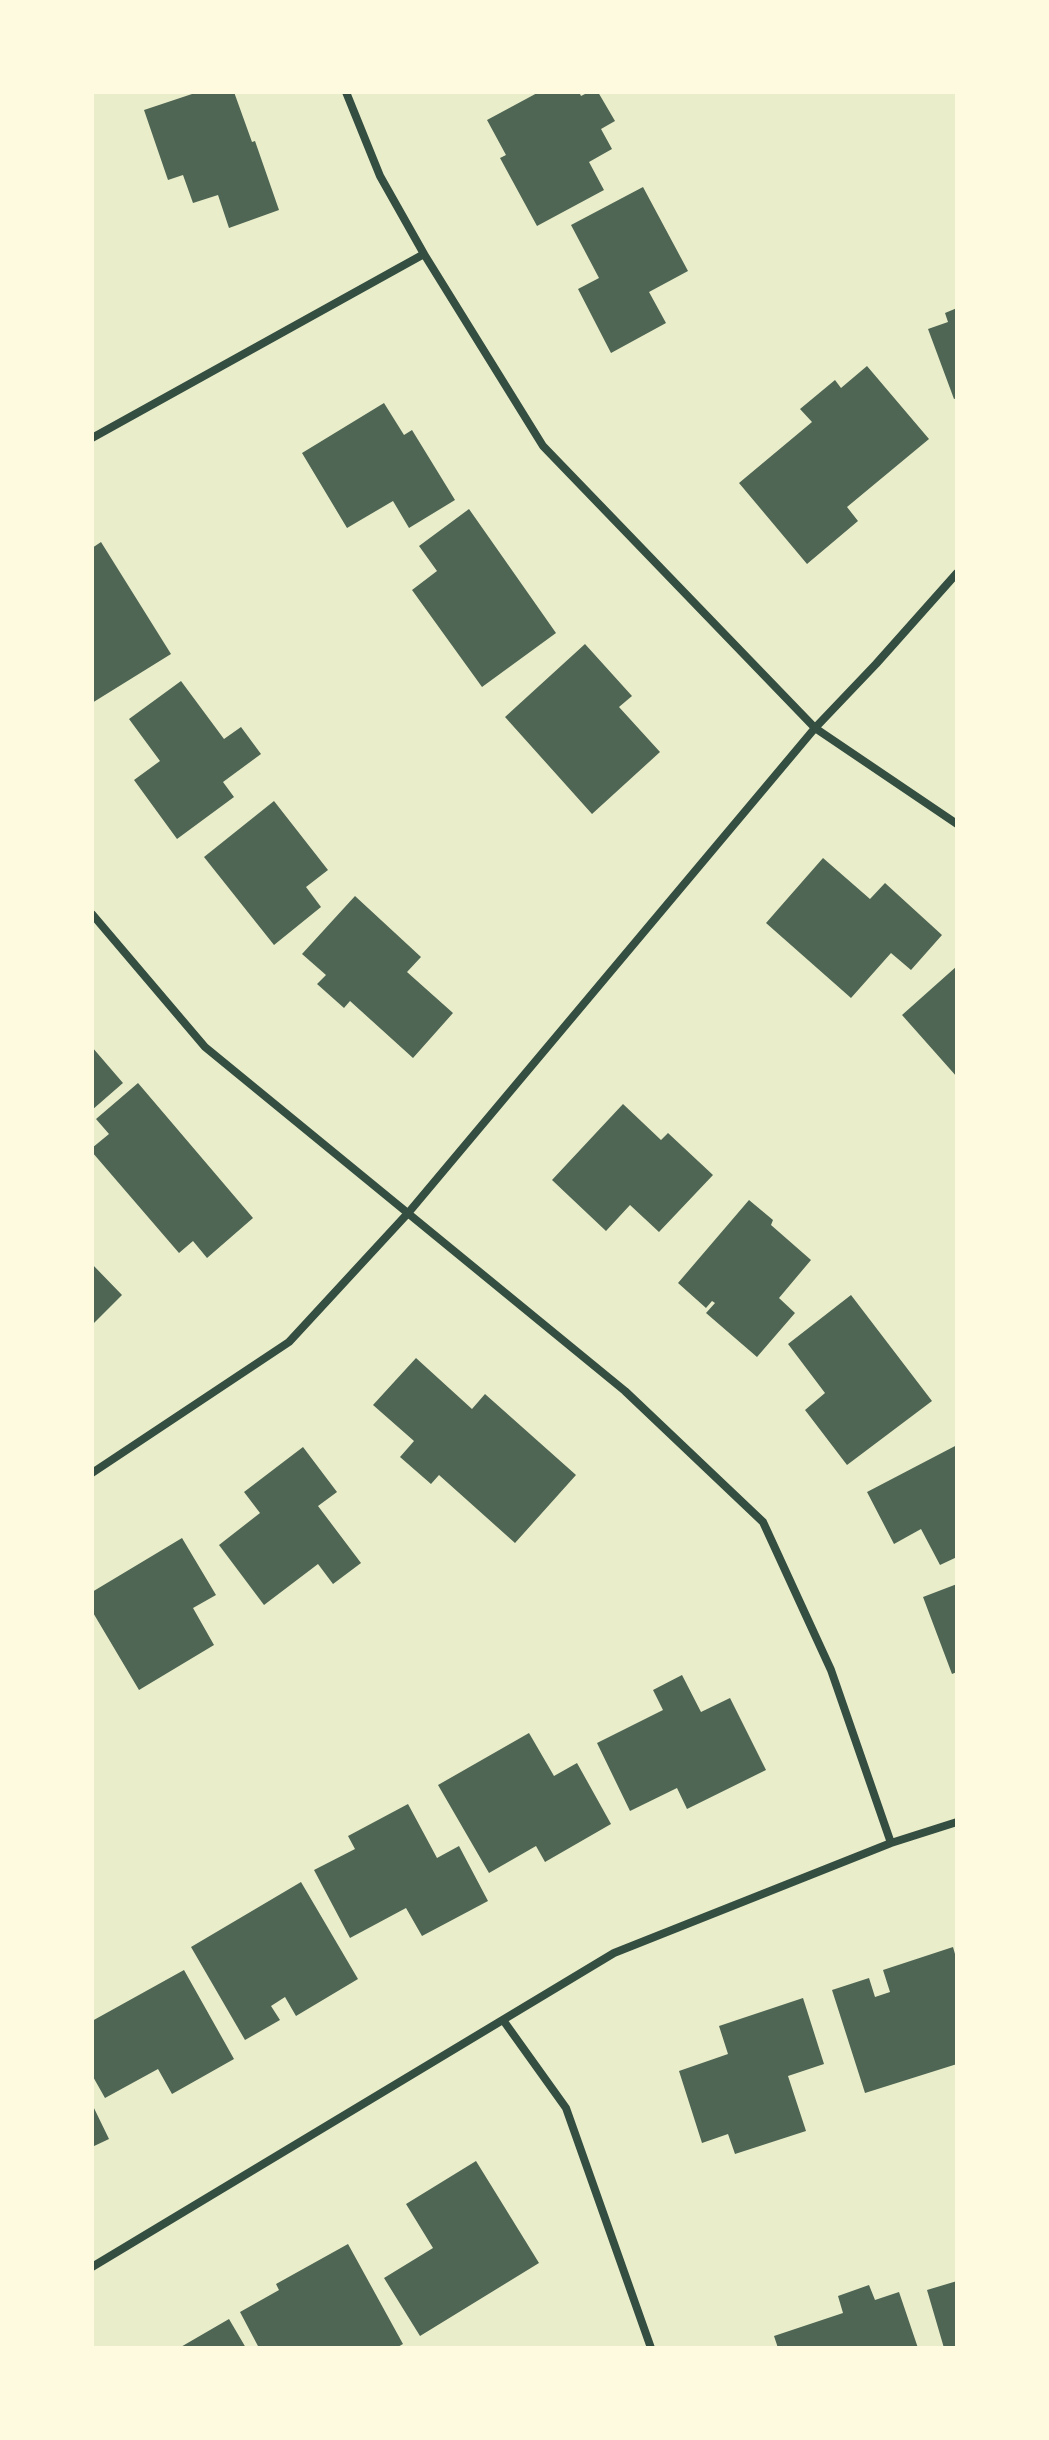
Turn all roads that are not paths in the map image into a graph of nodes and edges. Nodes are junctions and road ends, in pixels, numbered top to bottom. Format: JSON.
{"nodes":[{"id":1,"x":346,"y":92,"type":"edge"},
{"id":2,"x":424,"y":254,"type":"junction"},
{"id":3,"x":92,"y":438,"type":"edge"},
{"id":4,"x":957,"y":573,"type":"edge"},
{"id":5,"x":815,"y":728,"type":"junction"},
{"id":6,"x":957,"y":824,"type":"edge"},
{"id":7,"x":92,"y":914,"type":"edge"},
{"id":8,"x":409,"y":1212,"type":"junction"},
{"id":9,"x":92,"y":1473,"type":"edge"},
{"id":10,"x":957,"y":1822,"type":"edge"},
{"id":11,"x":891,"y":1843,"type":"junction"},
{"id":12,"x":503,"y":2020,"type":"junction"},
{"id":13,"x":92,"y":2267,"type":"edge"},
{"id":14,"x":651,"y":2348,"type":"edge"}],
"edges":[{"from":1,"to":2,"type":"street"},
{"from":2,"to":3,"type":"street"},
{"from":2,"to":5,"type":"street"},
{"from":4,"to":5,"type":"street"},
{"from":5,"to":6,"type":"street"},
{"from":5,"to":8,"type":"street"},
{"from":7,"to":8,"type":"street"},
{"from":8,"to":9,"type":"street"},
{"from":8,"to":11,"type":"street"},
{"from":10,"to":11,"type":"street"},
{"from":11,"to":12,"type":"street"},
{"from":12,"to":13,"type":"street"},
{"from":12,"to":14,"type":"street"}]}
